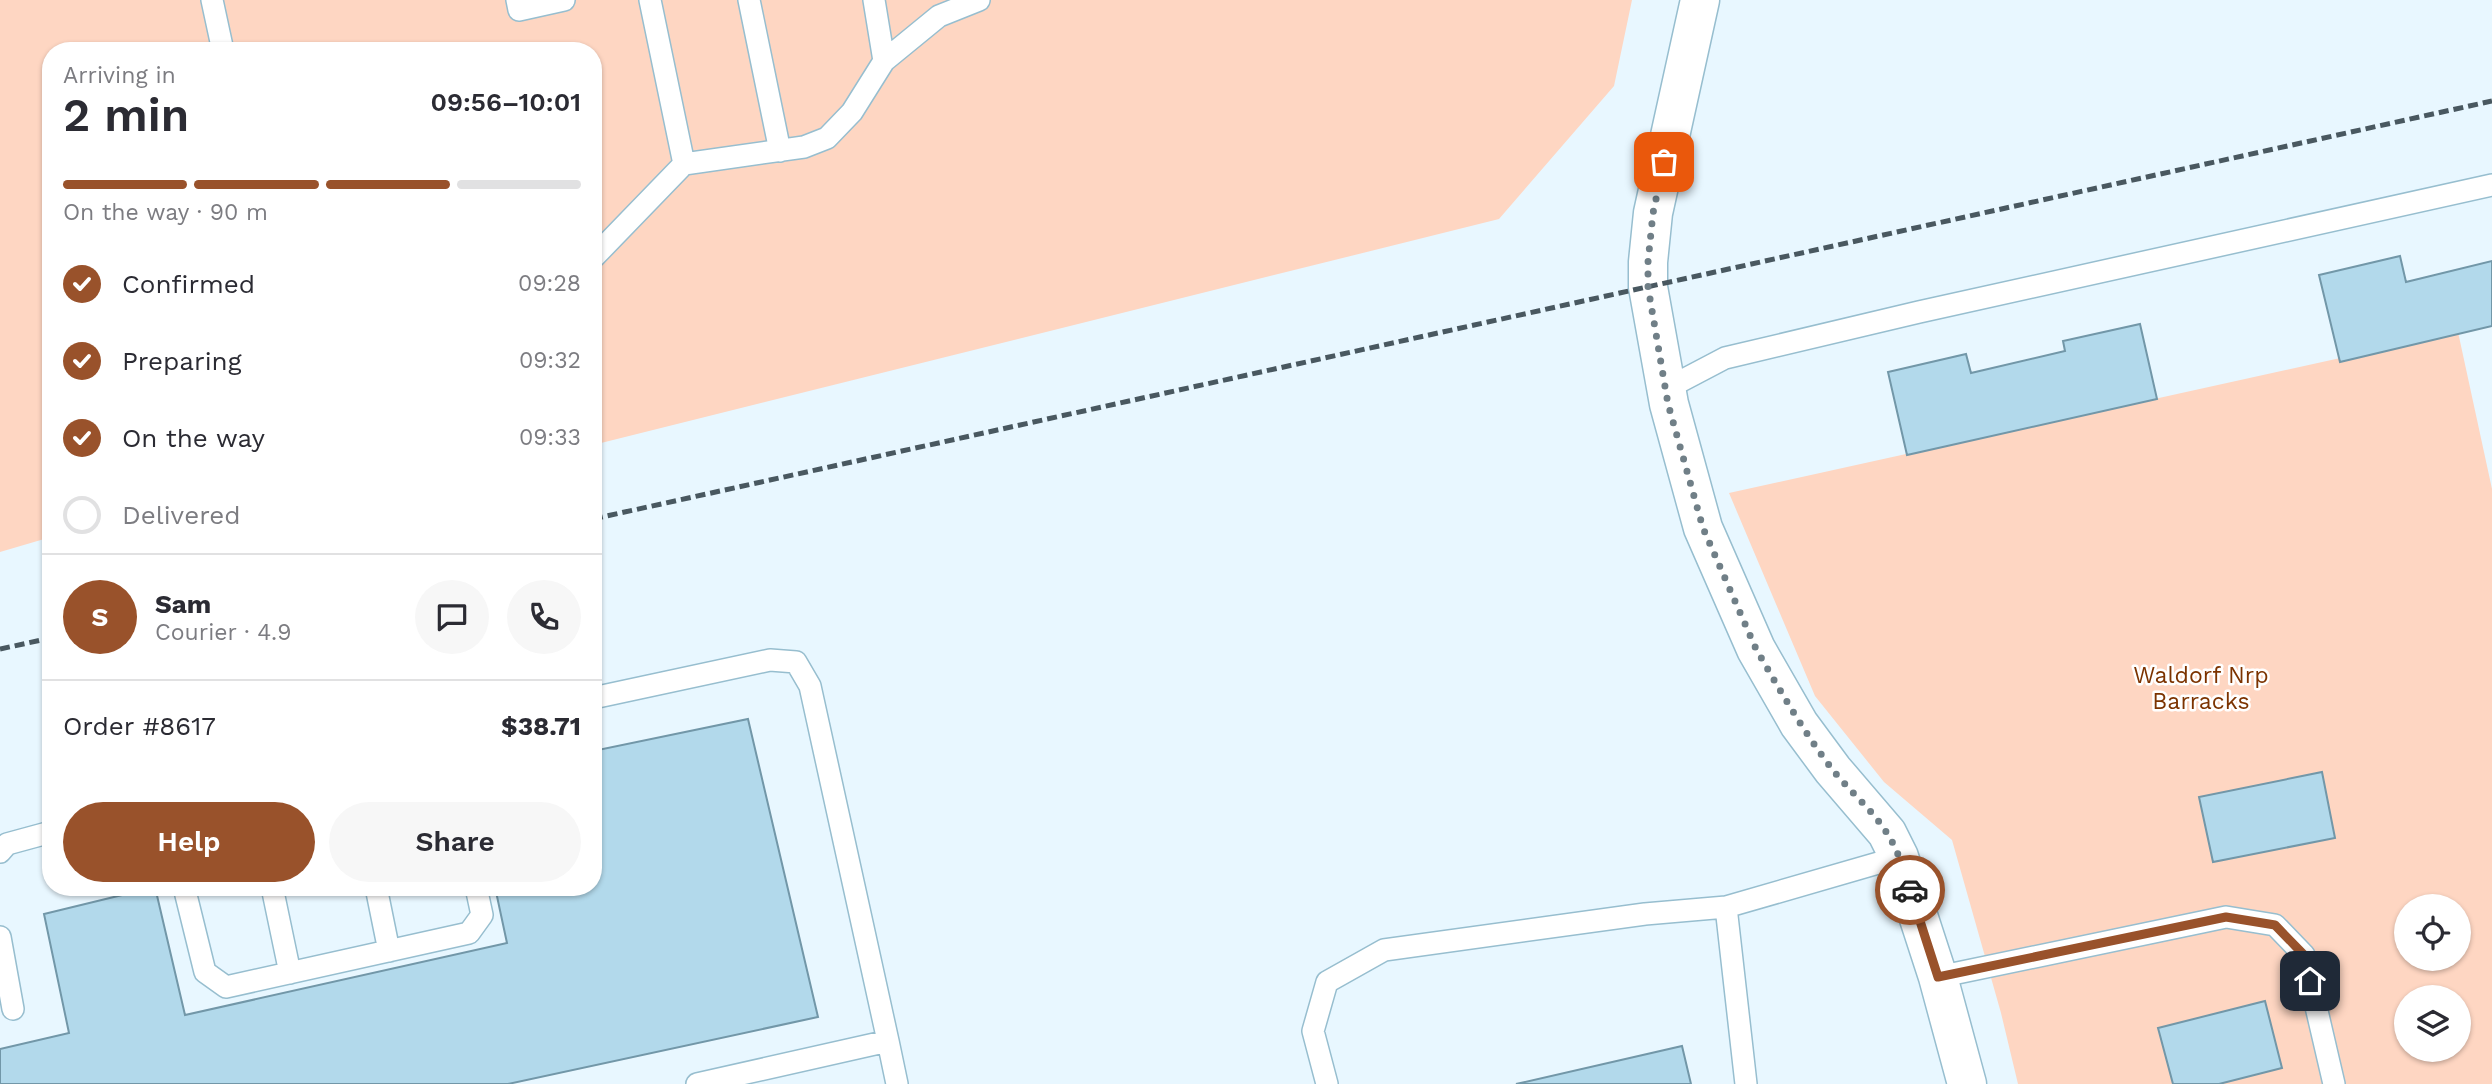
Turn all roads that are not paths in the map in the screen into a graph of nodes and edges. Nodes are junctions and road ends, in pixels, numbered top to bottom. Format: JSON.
{"nodes":[{"id":1,"x":212,"y":0,"type":"edge"},
{"id":2,"x":517,"y":0,"type":"edge"},
{"id":3,"x":564,"y":0,"type":"edge"},
{"id":4,"x":650,"y":0,"type":"edge"},
{"id":5,"x":749,"y":0,"type":"edge"},
{"id":6,"x":874,"y":0,"type":"edge"},
{"id":7,"x":979,"y":0,"type":"edge"},
{"id":8,"x":1700,"y":0,"type":"edge"},
{"id":9,"x":221,"y":42,"type":"edge"},
{"id":10,"x":884,"y":61,"type":"junction"},
{"id":11,"x":780,"y":151,"type":"junction"},
{"id":12,"x":684,"y":164,"type":"junction"},
{"id":13,"x":2492,"y":186,"type":"edge"},
{"id":14,"x":602,"y":249,"type":"edge"},
{"id":15,"x":1666,"y":388,"type":"junction"},
{"id":16,"x":602,"y":696,"type":"edge"},
{"id":17,"x":42,"y":834,"type":"edge"},
{"id":18,"x":0,"y":852,"type":"edge"},
{"id":19,"x":1899,"y":857,"type":"junction"},
{"id":20,"x":186,"y":896,"type":"edge"},
{"id":21,"x":274,"y":896,"type":"edge"},
{"id":22,"x":378,"y":896,"type":"edge"},
{"id":23,"x":477,"y":896,"type":"edge"},
{"id":24,"x":1726,"y":907,"type":"junction"},
{"id":25,"x":0,"y":937,"type":"edge"},
{"id":26,"x":389,"y":951,"type":"junction"},
{"id":27,"x":290,"y":973,"type":"junction"},
{"id":28,"x":1938,"y":977,"type":"junction"},
{"id":29,"x":13,"y":1009,"type":"dead end"},
{"id":30,"x":888,"y":1041,"type":"junction"},
{"id":31,"x":786,"y":1074,"type":"edge"},
{"id":32,"x":1746,"y":1081,"type":"edge"},
{"id":33,"x":697,"y":1084,"type":"edge"},
{"id":34,"x":897,"y":1084,"type":"edge"},
{"id":35,"x":1327,"y":1084,"type":"edge"},
{"id":36,"x":1967,"y":1084,"type":"edge"},
{"id":37,"x":2334,"y":1084,"type":"edge"}],
"edges":[{"from":1,"to":9,"type":"lane"},
{"from":2,"to":3,"type":"lane"},
{"from":4,"to":12,"type":"lane"},
{"from":5,"to":11,"type":"lane"},
{"from":6,"to":10,"type":"lane"},
{"from":7,"to":10,"type":"lane"},
{"from":8,"to":15,"type":"street"},
{"from":10,"to":11,"type":"lane"},
{"from":11,"to":12,"type":"lane"},
{"from":12,"to":14,"type":"lane"},
{"from":13,"to":15,"type":"lane"},
{"from":15,"to":19,"type":"street"},
{"from":16,"to":30,"type":"lane"},
{"from":17,"to":18,"type":"lane"},
{"from":19,"to":24,"type":"lane"},
{"from":19,"to":28,"type":"street"},
{"from":20,"to":27,"type":"lane"},
{"from":21,"to":27,"type":"lane"},
{"from":22,"to":26,"type":"lane"},
{"from":23,"to":26,"type":"lane"},
{"from":24,"to":32,"type":"lane"},
{"from":24,"to":35,"type":"lane"},
{"from":25,"to":29,"type":"lane"},
{"from":26,"to":27,"type":"lane"},
{"from":28,"to":36,"type":"street"},
{"from":28,"to":37,"type":"lane"},
{"from":30,"to":31,"type":"lane"},
{"from":30,"to":34,"type":"lane"},
{"from":31,"to":33,"type":"lane"}]}
